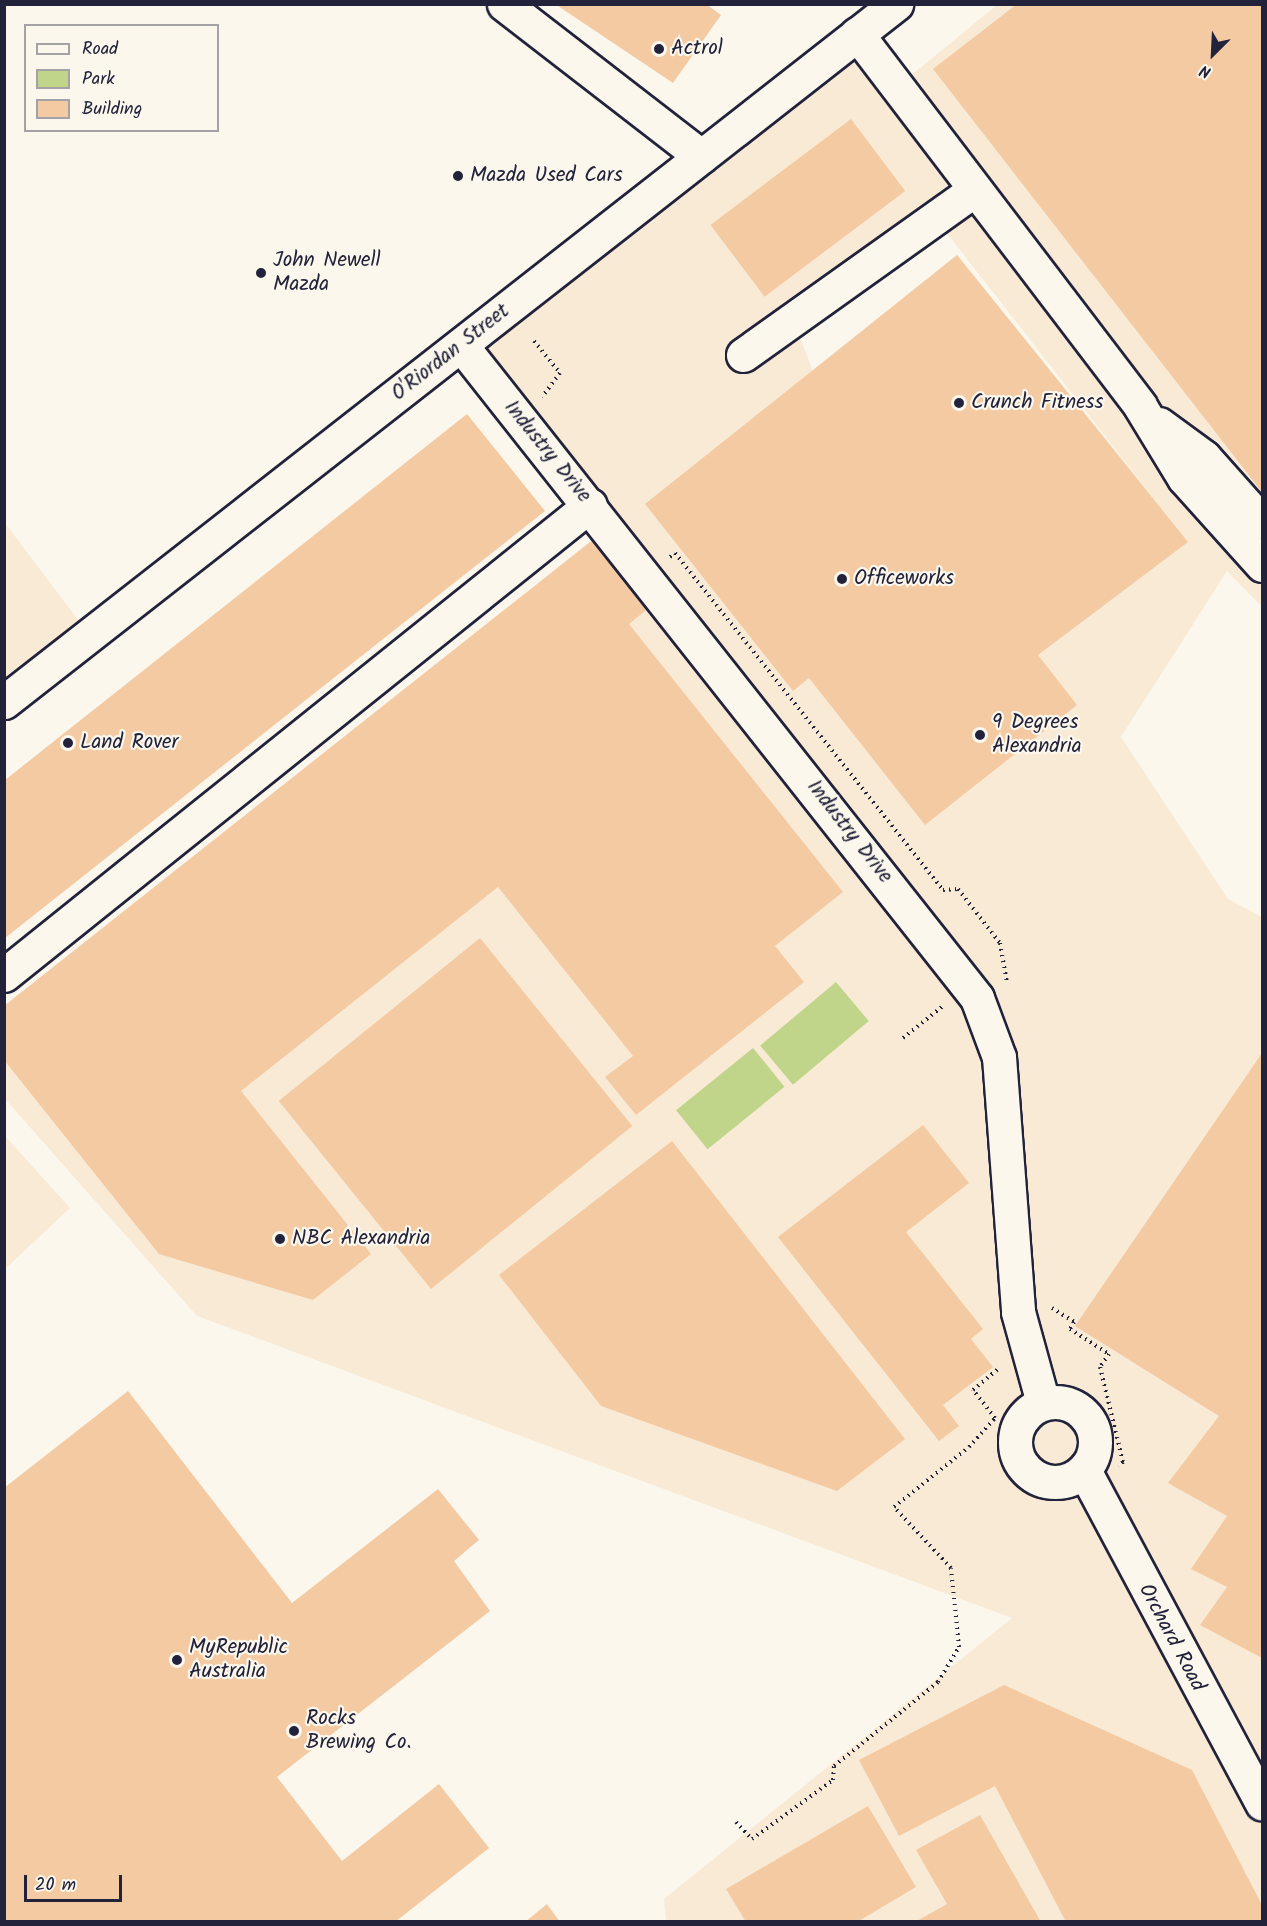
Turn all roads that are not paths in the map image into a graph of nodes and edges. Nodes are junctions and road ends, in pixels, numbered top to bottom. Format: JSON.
{"nodes":[{"id":1,"x":504,"y":4,"type":"edge"},
{"id":2,"x":896,"y":4,"type":"edge"},
{"id":3,"x":857,"y":33,"type":"junction"},
{"id":4,"x":701,"y":156,"type":"junction"},
{"id":5,"x":974,"y":190,"type":"junction"},
{"id":6,"x":461,"y":345,"type":"junction"},
{"id":7,"x":743,"y":355,"type":"dead end"},
{"id":8,"x":1140,"y":406,"type":"junction"},
{"id":9,"x":590,"y":505,"type":"junction"},
{"id":10,"x":1263,"y":522,"type":"edge"},
{"id":11,"x":1263,"y":565,"type":"edge"},
{"id":12,"x":4,"y":702,"type":"edge"},
{"id":13,"x":4,"y":975,"type":"edge"},
{"id":14,"x":1043,"y":1403,"type":"junction"},
{"id":15,"x":1084,"y":1470,"type":"junction"},
{"id":16,"x":1263,"y":1804,"type":"edge"}],
"edges":[{"from":1,"to":4,"type":"main road"},
{"from":2,"to":3,"type":"main road","name":"O'Riordan Street"},
{"from":3,"to":4,"type":"main road","name":"O'Riordan Street"},
{"from":3,"to":5,"type":"main road"},
{"from":4,"to":6,"type":"main road","name":"O'Riordan Street"},
{"from":5,"to":7,"type":"main road"},
{"from":5,"to":8,"type":"main road"},
{"from":6,"to":9,"type":"main road","name":"Industry Drive"},
{"from":6,"to":12,"type":"main road","name":"O'Riordan Street"},
{"from":8,"to":10,"type":"main road"},
{"from":8,"to":11,"type":"main road"},
{"from":9,"to":13,"type":"main road"},
{"from":9,"to":14,"type":"main road","name":"Industry Drive"},
{"from":14,"to":15,"type":"main road"},
{"from":14,"to":15,"type":"main road"},
{"from":15,"to":16,"type":"main road","name":"Orchard Road"}]}
